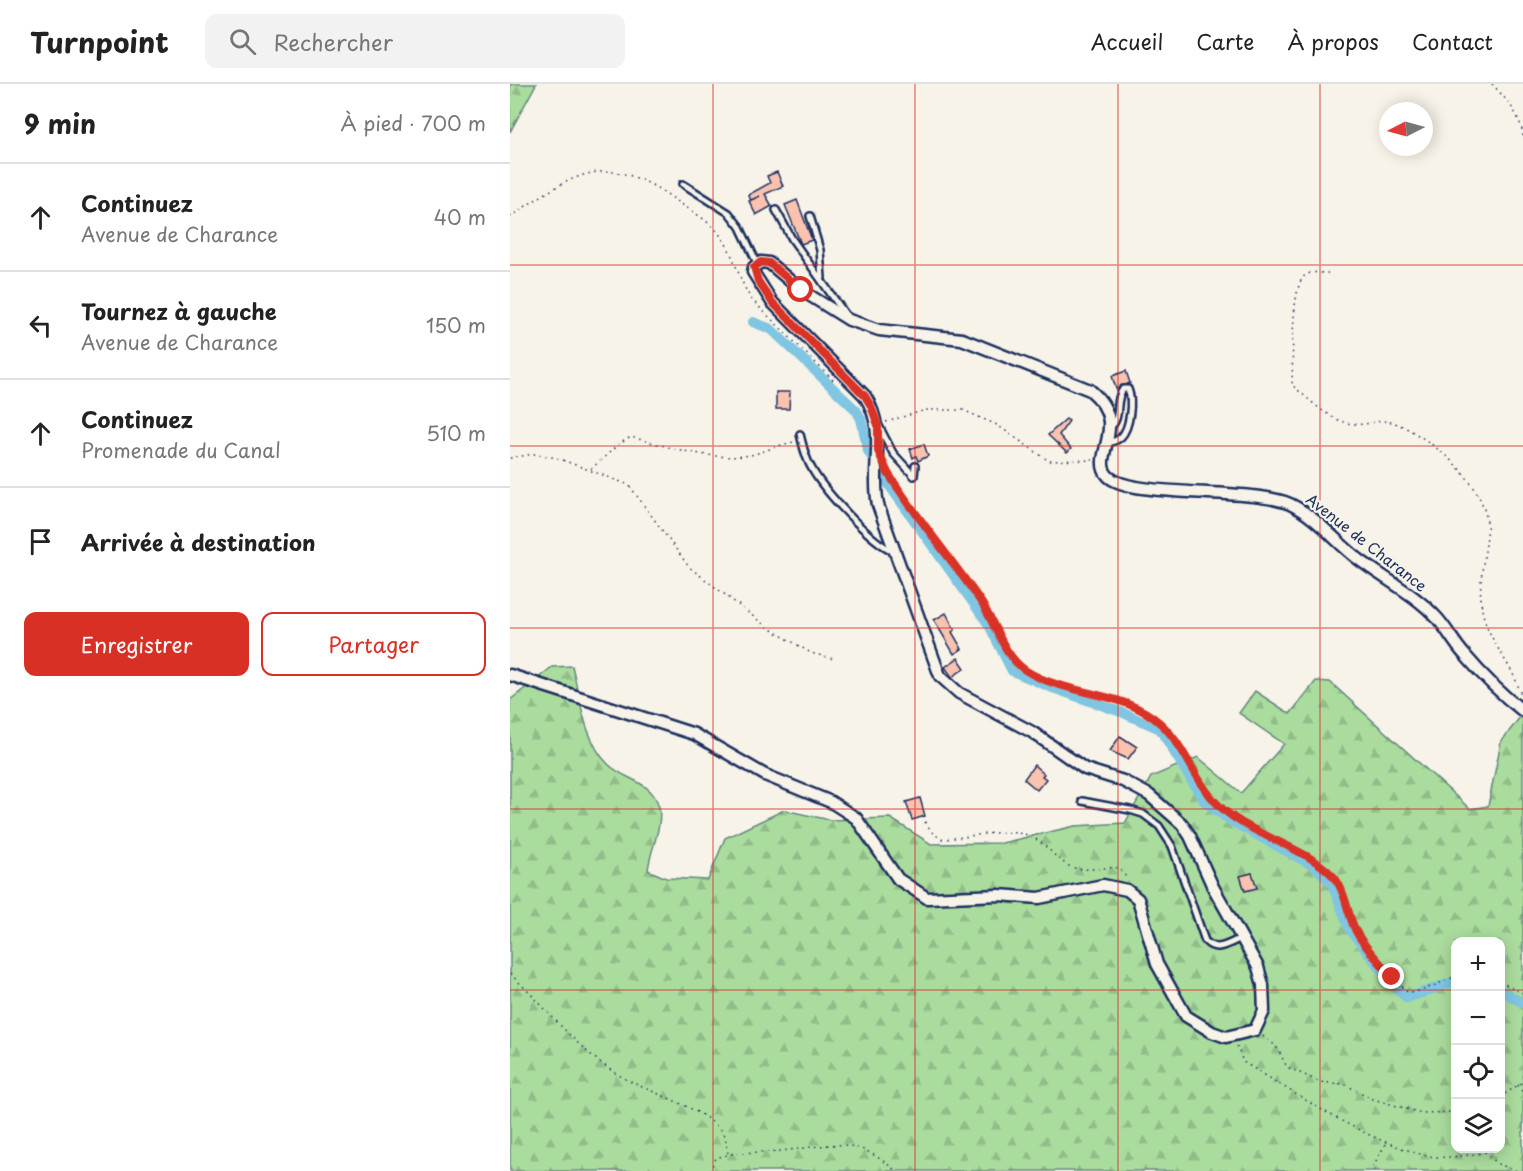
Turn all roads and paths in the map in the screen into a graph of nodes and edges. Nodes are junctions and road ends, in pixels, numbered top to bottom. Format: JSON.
{"nodes":[{"id":1,"x":1492,"y":84,"type":"edge"},
{"id":2,"x":1523,"y":138,"type":"edge"},
{"id":3,"x":683,"y":184,"type":"dead end"},
{"id":4,"x":776,"y":210,"type":"dead end"},
{"id":5,"x":810,"y":216,"type":"dead end"},
{"id":6,"x":510,"y":217,"type":"edge"},
{"id":7,"x":757,"y":263,"type":"junction"},
{"id":8,"x":1328,"y":273,"type":"dead end"},
{"id":9,"x":822,"y":279,"type":"junction"},
{"id":10,"x":849,"y":320,"type":"junction"},
{"id":11,"x":840,"y":386,"type":"dead end"},
{"id":12,"x":878,"y":425,"type":"junction"},
{"id":13,"x":1111,"y":427,"type":"junction"},
{"id":14,"x":800,"y":434,"type":"dead end"},
{"id":15,"x":801,"y":441,"type":"junction"},
{"id":16,"x":1107,"y":443,"type":"junction"},
{"id":17,"x":510,"y":458,"type":"edge"},
{"id":18,"x":1103,"y":460,"type":"junction"},
{"id":19,"x":915,"y":466,"type":"dead end"},
{"id":20,"x":880,"y":469,"type":"junction"},
{"id":21,"x":590,"y":470,"type":"junction"},
{"id":22,"x":895,"y":551,"type":"junction"},
{"id":23,"x":834,"y":659,"type":"dead end"},
{"id":24,"x":510,"y":675,"type":"edge"},
{"id":25,"x":1522,"y":710,"type":"edge"},
{"id":26,"x":1082,"y":801,"type":"dead end"},
{"id":27,"x":925,"y":822,"type":"dead end"},
{"id":28,"x":1127,"y":890,"type":"junction"},
{"id":29,"x":1242,"y":937,"type":"junction"},
{"id":30,"x":510,"y":974,"type":"edge"},
{"id":31,"x":1451,"y":978,"type":"edge"},
{"id":32,"x":1505,"y":984,"type":"edge"},
{"id":33,"x":1523,"y":993,"type":"edge"},
{"id":34,"x":1255,"y":1030,"type":"junction"},
{"id":35,"x":1235,"y":1036,"type":"junction"},
{"id":36,"x":1523,"y":1082,"type":"edge"},
{"id":37,"x":1517,"y":1084,"type":"junction"},
{"id":38,"x":1523,"y":1093,"type":"edge"},
{"id":39,"x":1505,"y":1094,"type":"edge"},
{"id":40,"x":1451,"y":1112,"type":"edge"},
{"id":41,"x":1387,"y":1142,"type":"junction"},
{"id":42,"x":1484,"y":1153,"type":"joint"},
{"id":43,"x":728,"y":1154,"type":"junction"},
{"id":44,"x":710,"y":1171,"type":"edge"},
{"id":45,"x":896,"y":1171,"type":"edge"},
{"id":46,"x":1375,"y":1171,"type":"edge"},
{"id":47,"x":1517,"y":1171,"type":"edge"}],
"edges":[{"from":1,"to":2,"type":"path"},
{"from":3,"to":7,"type":"lane"},
{"from":4,"to":9,"type":"lane"},
{"from":5,"to":9,"type":"lane"},
{"from":6,"to":11,"type":"path"},
{"from":7,"to":10,"type":"street"},
{"from":7,"to":12,"type":"street"},
{"from":8,"to":25,"type":"path"},
{"from":9,"to":10,"type":"lane"},
{"from":10,"to":13,"type":"street"},
{"from":12,"to":18,"type":"path"},
{"from":12,"to":19,"type":"lane"},
{"from":12,"to":20,"type":"street"},
{"from":13,"to":16,"type":"street"},
{"from":13,"to":16,"type":"lane"},
{"from":14,"to":15,"type":"lane"},
{"from":15,"to":21,"type":"path"},
{"from":15,"to":22,"type":"lane"},
{"from":16,"to":18,"type":"street"},
{"from":17,"to":21,"type":"path"},
{"from":18,"to":25,"type":"street","name":"Avenue de Charance"},
{"from":20,"to":22,"type":"street"},
{"from":20,"to":31,"type":"path"},
{"from":21,"to":23,"type":"path"},
{"from":22,"to":29,"type":"street"},
{"from":24,"to":28,"type":"street"},
{"from":26,"to":29,"type":"lane"},
{"from":27,"to":28,"type":"path"},
{"from":28,"to":35,"type":"street"},
{"from":29,"to":34,"type":"street"},
{"from":30,"to":43,"type":"path"},
{"from":32,"to":33,"type":"path"},
{"from":34,"to":35,"type":"street"},
{"from":34,"to":40,"type":"path"},
{"from":35,"to":41,"type":"path"},
{"from":36,"to":37,"type":"path"},
{"from":37,"to":38,"type":"path"},
{"from":37,"to":39,"type":"path"},
{"from":41,"to":42,"type":"path"},
{"from":41,"to":46,"type":"path"},
{"from":42,"to":47,"type":"path"},
{"from":43,"to":44,"type":"path"},
{"from":43,"to":45,"type":"path"}]}
